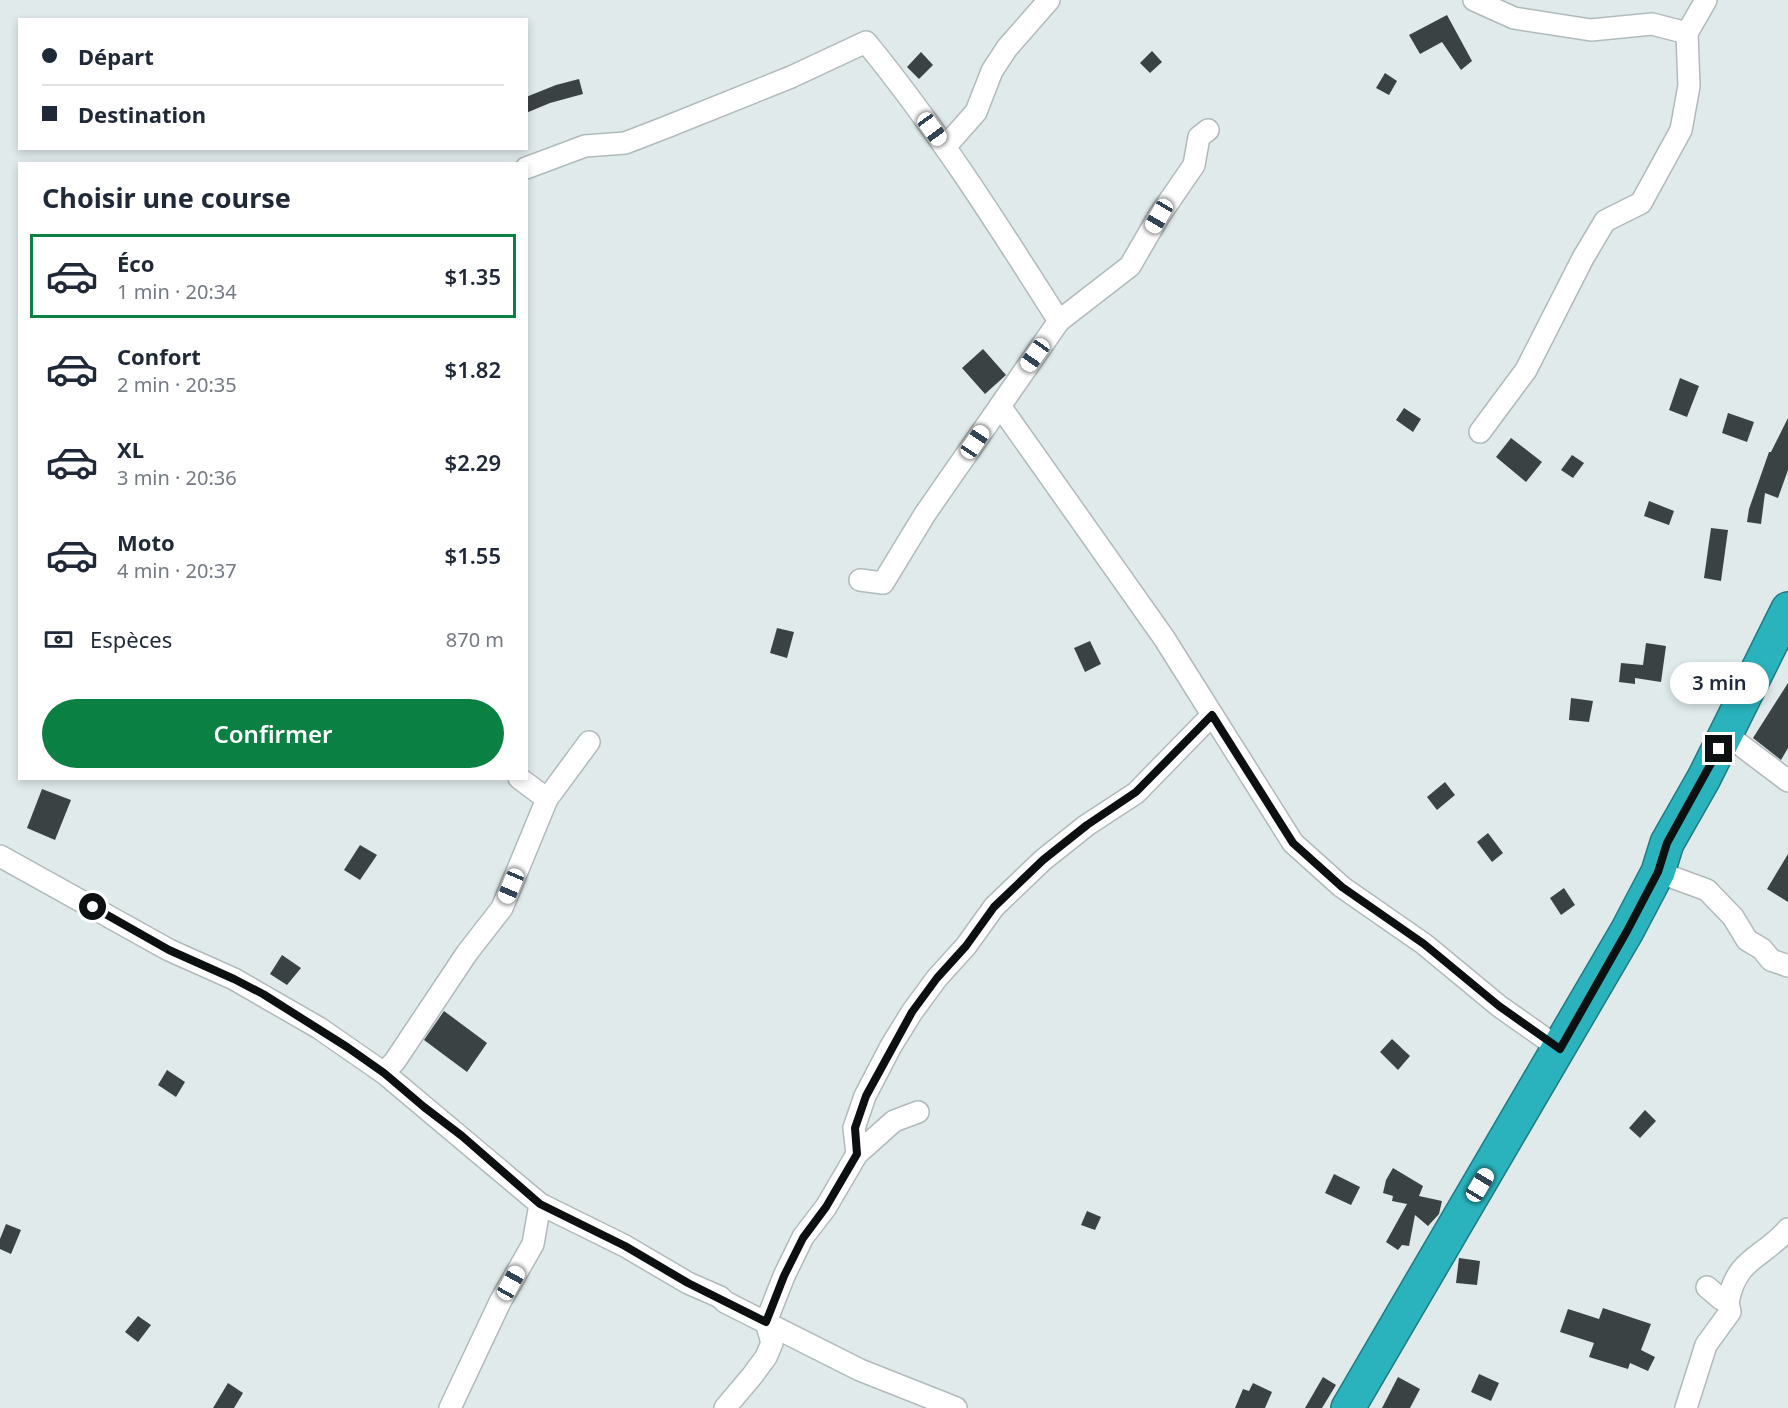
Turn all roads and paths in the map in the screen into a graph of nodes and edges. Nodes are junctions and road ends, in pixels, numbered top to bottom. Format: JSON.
{"nodes":[{"id":1,"x":1049,"y":0,"type":"edge"},
{"id":2,"x":1474,"y":0,"type":"edge"},
{"id":3,"x":1706,"y":0,"type":"edge"},
{"id":4,"x":1687,"y":33,"type":"junction"},
{"id":5,"x":1208,"y":130,"type":"dead end"},
{"id":6,"x":945,"y":147,"type":"junction"},
{"id":7,"x":528,"y":167,"type":"edge"},
{"id":8,"x":1059,"y":321,"type":"junction"},
{"id":9,"x":1000,"y":406,"type":"junction"},
{"id":10,"x":1480,"y":432,"type":"dead end"},
{"id":11,"x":860,"y":580,"type":"dead end"},
{"id":12,"x":1788,"y":609,"type":"edge"},
{"id":13,"x":1212,"y":715,"type":"junction"},
{"id":14,"x":1726,"y":734,"type":"junction"},
{"id":15,"x":589,"y":742,"type":"dead end"},
{"id":16,"x":522,"y":780,"type":"edge"},
{"id":17,"x":1788,"y":781,"type":"edge"},
{"id":18,"x":547,"y":799,"type":"junction"},
{"id":19,"x":0,"y":856,"type":"edge"},
{"id":20,"x":1658,"y":872,"type":"junction"},
{"id":21,"x":1788,"y":966,"type":"edge"},
{"id":22,"x":1560,"y":1049,"type":"junction"},
{"id":23,"x":384,"y":1073,"type":"junction"},
{"id":24,"x":918,"y":1112,"type":"dead end"},
{"id":25,"x":857,"y":1154,"type":"junction"},
{"id":26,"x":540,"y":1204,"type":"junction"},
{"id":27,"x":1788,"y":1229,"type":"edge"},
{"id":28,"x":1707,"y":1287,"type":"dead end"},
{"id":29,"x":1728,"y":1302,"type":"junction"},
{"id":30,"x":766,"y":1322,"type":"junction"},
{"id":31,"x":450,"y":1408,"type":"edge"},
{"id":32,"x":725,"y":1408,"type":"edge"},
{"id":33,"x":956,"y":1408,"type":"edge"},
{"id":34,"x":1348,"y":1408,"type":"edge"},
{"id":35,"x":1686,"y":1408,"type":"edge"}],
"edges":[{"from":1,"to":6,"type":"street"},
{"from":2,"to":4,"type":"street"},
{"from":3,"to":4,"type":"street"},
{"from":4,"to":10,"type":"street"},
{"from":5,"to":8,"type":"street"},
{"from":6,"to":7,"type":"street"},
{"from":6,"to":8,"type":"street"},
{"from":8,"to":9,"type":"street"},
{"from":9,"to":11,"type":"street"},
{"from":9,"to":13,"type":"street"},
{"from":12,"to":14,"type":"highway"},
{"from":13,"to":22,"type":"street"},
{"from":13,"to":25,"type":"street"},
{"from":14,"to":17,"type":"street"},
{"from":14,"to":20,"type":"highway"},
{"from":15,"to":18,"type":"street"},
{"from":16,"to":18,"type":"street"},
{"from":18,"to":23,"type":"street"},
{"from":19,"to":23,"type":"street"},
{"from":20,"to":21,"type":"street"},
{"from":20,"to":22,"type":"highway"},
{"from":22,"to":34,"type":"highway"},
{"from":23,"to":26,"type":"street"},
{"from":24,"to":25,"type":"street"},
{"from":25,"to":30,"type":"street"},
{"from":26,"to":30,"type":"street"},
{"from":26,"to":31,"type":"street"},
{"from":27,"to":29,"type":"street"},
{"from":28,"to":29,"type":"street"},
{"from":29,"to":35,"type":"street"},
{"from":30,"to":32,"type":"street"},
{"from":30,"to":33,"type":"street"}]}
